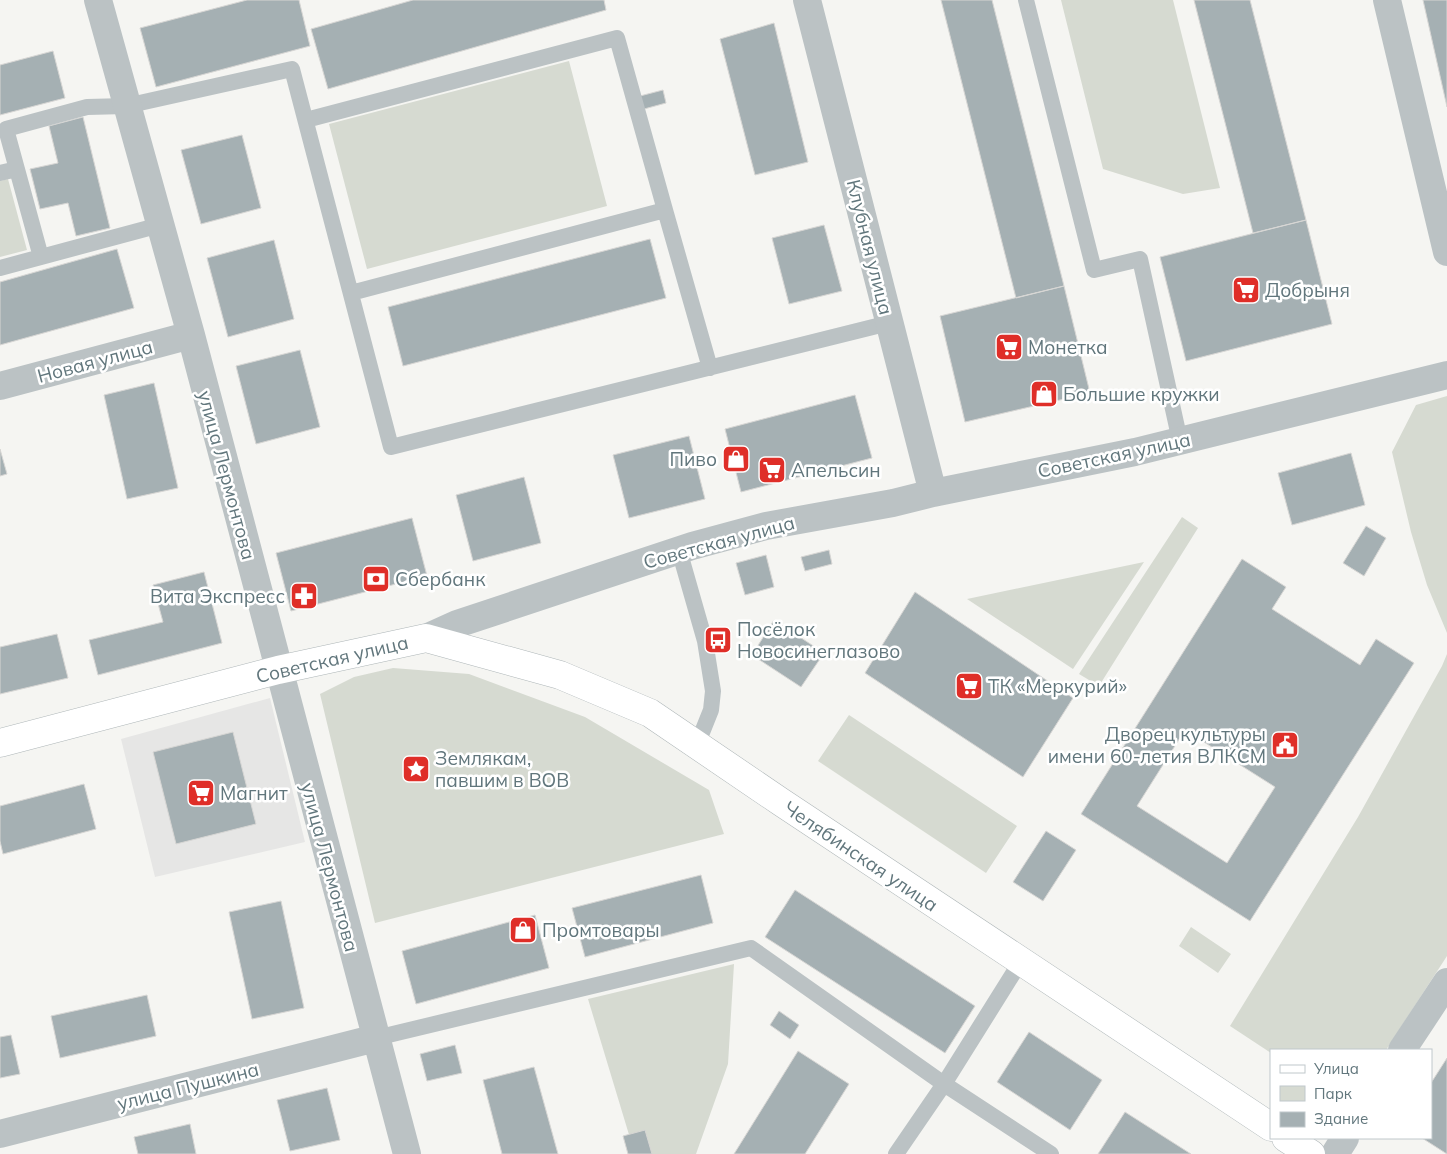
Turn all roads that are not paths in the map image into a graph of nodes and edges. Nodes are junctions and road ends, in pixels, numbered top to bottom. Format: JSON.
{"nodes":[{"id":1,"x":98,"y":0,"type":"edge"},
{"id":2,"x":807,"y":0,"type":"edge"},
{"id":3,"x":1026,"y":0,"type":"edge"},
{"id":4,"x":1387,"y":0,"type":"edge"},
{"id":5,"x":126,"y":106,"type":"junction"},
{"id":6,"x":306,"y":120,"type":"junction"},
{"id":7,"x":17,"y":169,"type":"junction"},
{"id":8,"x":0,"y":173,"type":"edge"},
{"id":9,"x":666,"y":210,"type":"junction"},
{"id":10,"x":160,"y":225,"type":"junction"},
{"id":11,"x":1447,"y":252,"type":"edge"},
{"id":12,"x":40,"y":257,"type":"junction"},
{"id":13,"x":0,"y":268,"type":"edge"},
{"id":14,"x":350,"y":292,"type":"junction"},
{"id":15,"x":889,"y":323,"type":"junction"},
{"id":16,"x":191,"y":335,"type":"junction"},
{"id":17,"x":710,"y":368,"type":"junction"},
{"id":18,"x":1447,"y":376,"type":"edge"},
{"id":19,"x":0,"y":386,"type":"edge"},
{"id":20,"x":1180,"y":441,"type":"junction"},
{"id":21,"x":933,"y":493,"type":"junction"},
{"id":22,"x":679,"y":550,"type":"junction"},
{"id":23,"x":426,"y":638,"type":"junction"},
{"id":24,"x":278,"y":670,"type":"junction"},
{"id":25,"x":0,"y":743,"type":"edge"},
{"id":26,"x":697,"y":744,"type":"junction"},
{"id":27,"x":1021,"y":961,"type":"junction"},
{"id":28,"x":1447,"y":982,"type":"edge"},
{"id":29,"x":376,"y":1038,"type":"junction"},
{"id":30,"x":1403,"y":1049,"type":"edge"},
{"id":31,"x":944,"y":1084,"type":"junction"},
{"id":32,"x":1270,"y":1126,"type":"edge"},
{"id":33,"x":0,"y":1134,"type":"edge"},
{"id":34,"x":1288,"y":1139,"type":"edge"},
{"id":35,"x":1344,"y":1139,"type":"edge"},
{"id":36,"x":407,"y":1154,"type":"edge"},
{"id":37,"x":896,"y":1154,"type":"edge"},
{"id":38,"x":1051,"y":1154,"type":"edge"},
{"id":39,"x":1311,"y":1154,"type":"edge"},
{"id":40,"x":1335,"y":1154,"type":"edge"}],
"edges":[{"from":1,"to":5,"type":"street","name":"улица Лермонтова"},
{"from":2,"to":15,"type":"street","name":"Клубная улица"},
{"from":3,"to":20,"type":"lane"},
{"from":4,"to":11,"type":"street"},
{"from":5,"to":6,"type":"lane"},
{"from":5,"to":7,"type":"lane"},
{"from":5,"to":10,"type":"street","name":"улица Лермонтова"},
{"from":6,"to":9,"type":"lane"},
{"from":6,"to":14,"type":"lane"},
{"from":7,"to":8,"type":"lane"},
{"from":7,"to":12,"type":"lane"},
{"from":9,"to":14,"type":"lane"},
{"from":9,"to":17,"type":"lane"},
{"from":10,"to":12,"type":"lane"},
{"from":10,"to":16,"type":"street","name":"улица Лермонтова"},
{"from":12,"to":13,"type":"lane"},
{"from":14,"to":17,"type":"lane"},
{"from":15,"to":17,"type":"lane"},
{"from":15,"to":21,"type":"street","name":"Клубная улица"},
{"from":16,"to":19,"type":"street","name":"Новая улица"},
{"from":16,"to":24,"type":"street","name":"улица Лермонтова"},
{"from":18,"to":20,"type":"street","name":"Советская улица"},
{"from":20,"to":21,"type":"street","name":"Советская улица"},
{"from":21,"to":22,"type":"street","name":"Советская улица"},
{"from":22,"to":23,"type":"street","name":"Советская улица"},
{"from":22,"to":26,"type":"lane"},
{"from":23,"to":24,"type":"street","name":"Советская улица"},
{"from":23,"to":26,"type":"street","name":"Челябинская улица"},
{"from":24,"to":25,"type":"street","name":"Советская улица"},
{"from":24,"to":29,"type":"street","name":"улица Лермонтова"},
{"from":26,"to":27,"type":"street","name":"Челябинская улица"},
{"from":27,"to":31,"type":"lane"},
{"from":27,"to":32,"type":"street","name":"Челябинская улица"},
{"from":28,"to":30,"type":"street"},
{"from":29,"to":31,"type":"lane"},
{"from":29,"to":33,"type":"street","name":"улица Пушкина"},
{"from":29,"to":36,"type":"street","name":"улица Лермонтова"},
{"from":31,"to":37,"type":"lane"},
{"from":31,"to":38,"type":"lane"},
{"from":34,"to":39,"type":"street"},
{"from":35,"to":40,"type":"street"}]}
